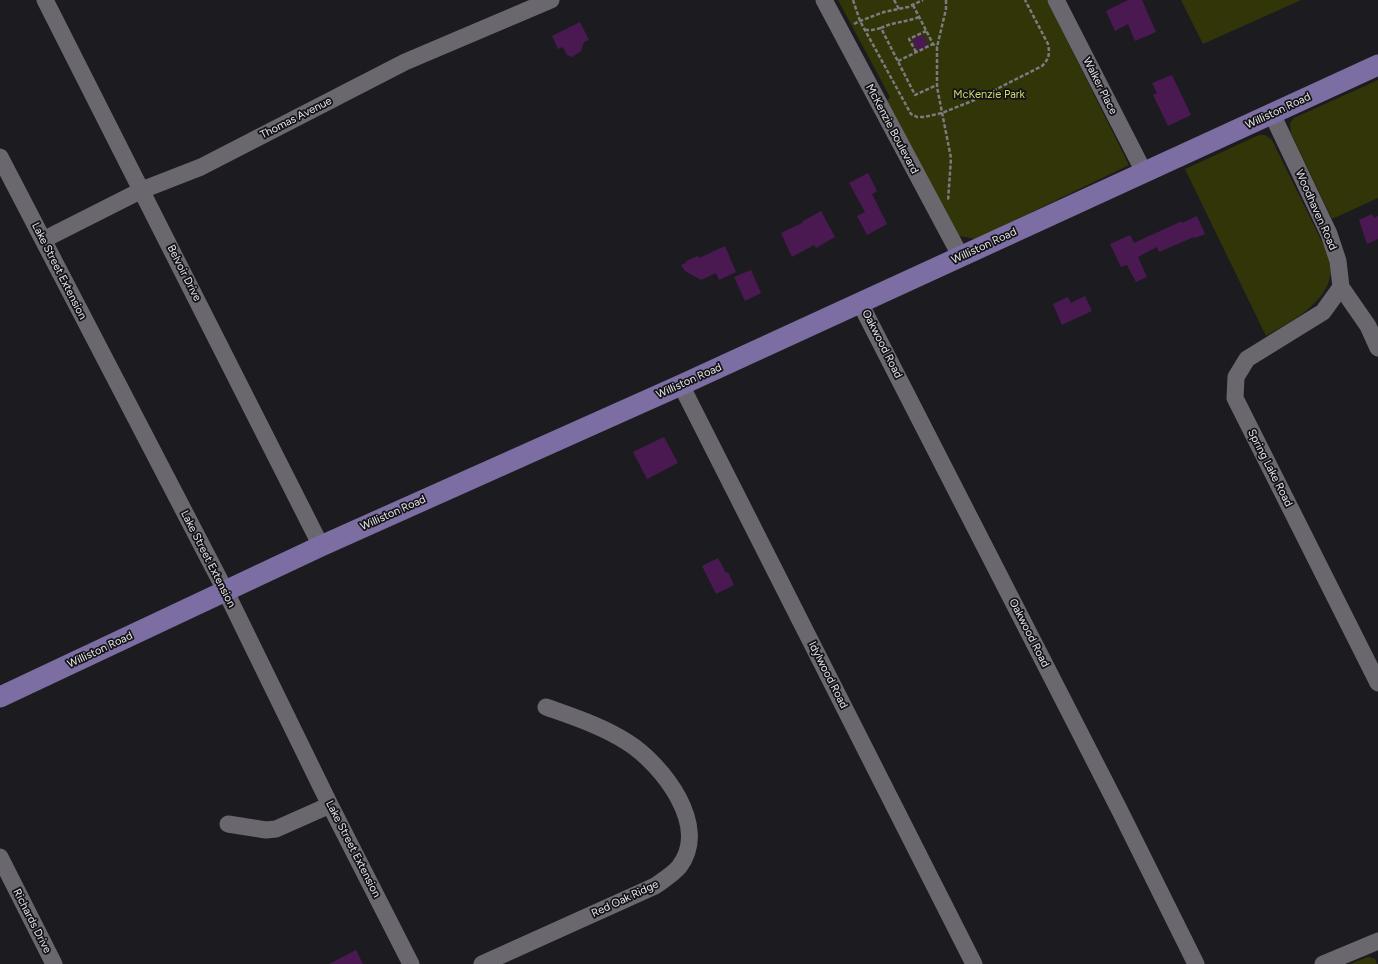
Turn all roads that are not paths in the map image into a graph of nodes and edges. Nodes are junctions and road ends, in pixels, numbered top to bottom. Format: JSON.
{"nodes":[{"id":1,"x":45,"y":0,"type":"edge"},
{"id":2,"x":551,"y":0,"type":"edge"},
{"id":3,"x":824,"y":0,"type":"edge"},
{"id":4,"x":1056,"y":0,"type":"edge"},
{"id":5,"x":1378,"y":65,"type":"edge"},
{"id":6,"x":1272,"y":114,"type":"junction"},
{"id":7,"x":0,"y":157,"type":"edge"},
{"id":8,"x":1144,"y":172,"type":"junction"},
{"id":9,"x":142,"y":190,"type":"junction"},
{"id":10,"x":43,"y":240,"type":"junction"},
{"id":11,"x":961,"y":257,"type":"junction"},
{"id":12,"x":1340,"y":287,"type":"junction"},
{"id":13,"x":860,"y":303,"type":"junction"},
{"id":14,"x":1378,"y":348,"type":"edge"},
{"id":15,"x":681,"y":385,"type":"junction"},
{"id":16,"x":321,"y":546,"type":"junction"},
{"id":17,"x":224,"y":590,"type":"junction"},
{"id":18,"x":1378,"y":684,"type":"edge"},
{"id":19,"x":0,"y":697,"type":"edge"},
{"id":20,"x":546,"y":707,"type":"dead end"},
{"id":21,"x":330,"y":804,"type":"junction"},
{"id":22,"x":228,"y":824,"type":"dead end"},
{"id":23,"x":0,"y":857,"type":"edge"},
{"id":24,"x":1378,"y":941,"type":"edge"},
{"id":25,"x":54,"y":964,"type":"edge"},
{"id":26,"x":411,"y":964,"type":"edge"},
{"id":27,"x":482,"y":964,"type":"edge"},
{"id":28,"x":974,"y":964,"type":"edge"},
{"id":29,"x":1196,"y":964,"type":"edge"},
{"id":30,"x":1323,"y":964,"type":"edge"}],
"edges":[{"from":1,"to":9,"type":"street","name":"Belvoir Drive"},
{"from":2,"to":9,"type":"street","name":"Thomas Avenue"},
{"from":3,"to":11,"type":"street","name":"McKenzie Boulevard"},
{"from":4,"to":8,"type":"street","name":"Walker Place"},
{"from":5,"to":6,"type":"main road","name":"Williston Road"},
{"from":6,"to":8,"type":"main road","name":"Williston Road"},
{"from":6,"to":12,"type":"street","name":"Woodhaven Road"},
{"from":7,"to":10,"type":"street","name":"Lake Street Extension"},
{"from":8,"to":11,"type":"main road","name":"Williston Road"},
{"from":9,"to":10,"type":"street","name":"Thomas Avenue"},
{"from":9,"to":16,"type":"street","name":"Belvoir Drive"},
{"from":10,"to":17,"type":"street","name":"Lake Street Extension"},
{"from":11,"to":13,"type":"main road","name":"Williston Road"},
{"from":12,"to":14,"type":"street"},
{"from":12,"to":18,"type":"street","name":"Spring Lake Road"},
{"from":13,"to":15,"type":"main road","name":"Williston Road"},
{"from":13,"to":29,"type":"street","name":"Oakwood Road"},
{"from":15,"to":16,"type":"main road","name":"Williston Road"},
{"from":15,"to":28,"type":"street","name":"Idylwood Road"},
{"from":16,"to":17,"type":"main road","name":"Williston Road"},
{"from":17,"to":19,"type":"main road","name":"Williston Road"},
{"from":17,"to":21,"type":"street","name":"Lake Street Extension"},
{"from":20,"to":27,"type":"street","name":"Red Oak Ridge"},
{"from":21,"to":22,"type":"street"},
{"from":21,"to":26,"type":"street","name":"Lake Street Extension"},
{"from":23,"to":25,"type":"street","name":"Richards Drive"},
{"from":24,"to":30,"type":"street"}]}
